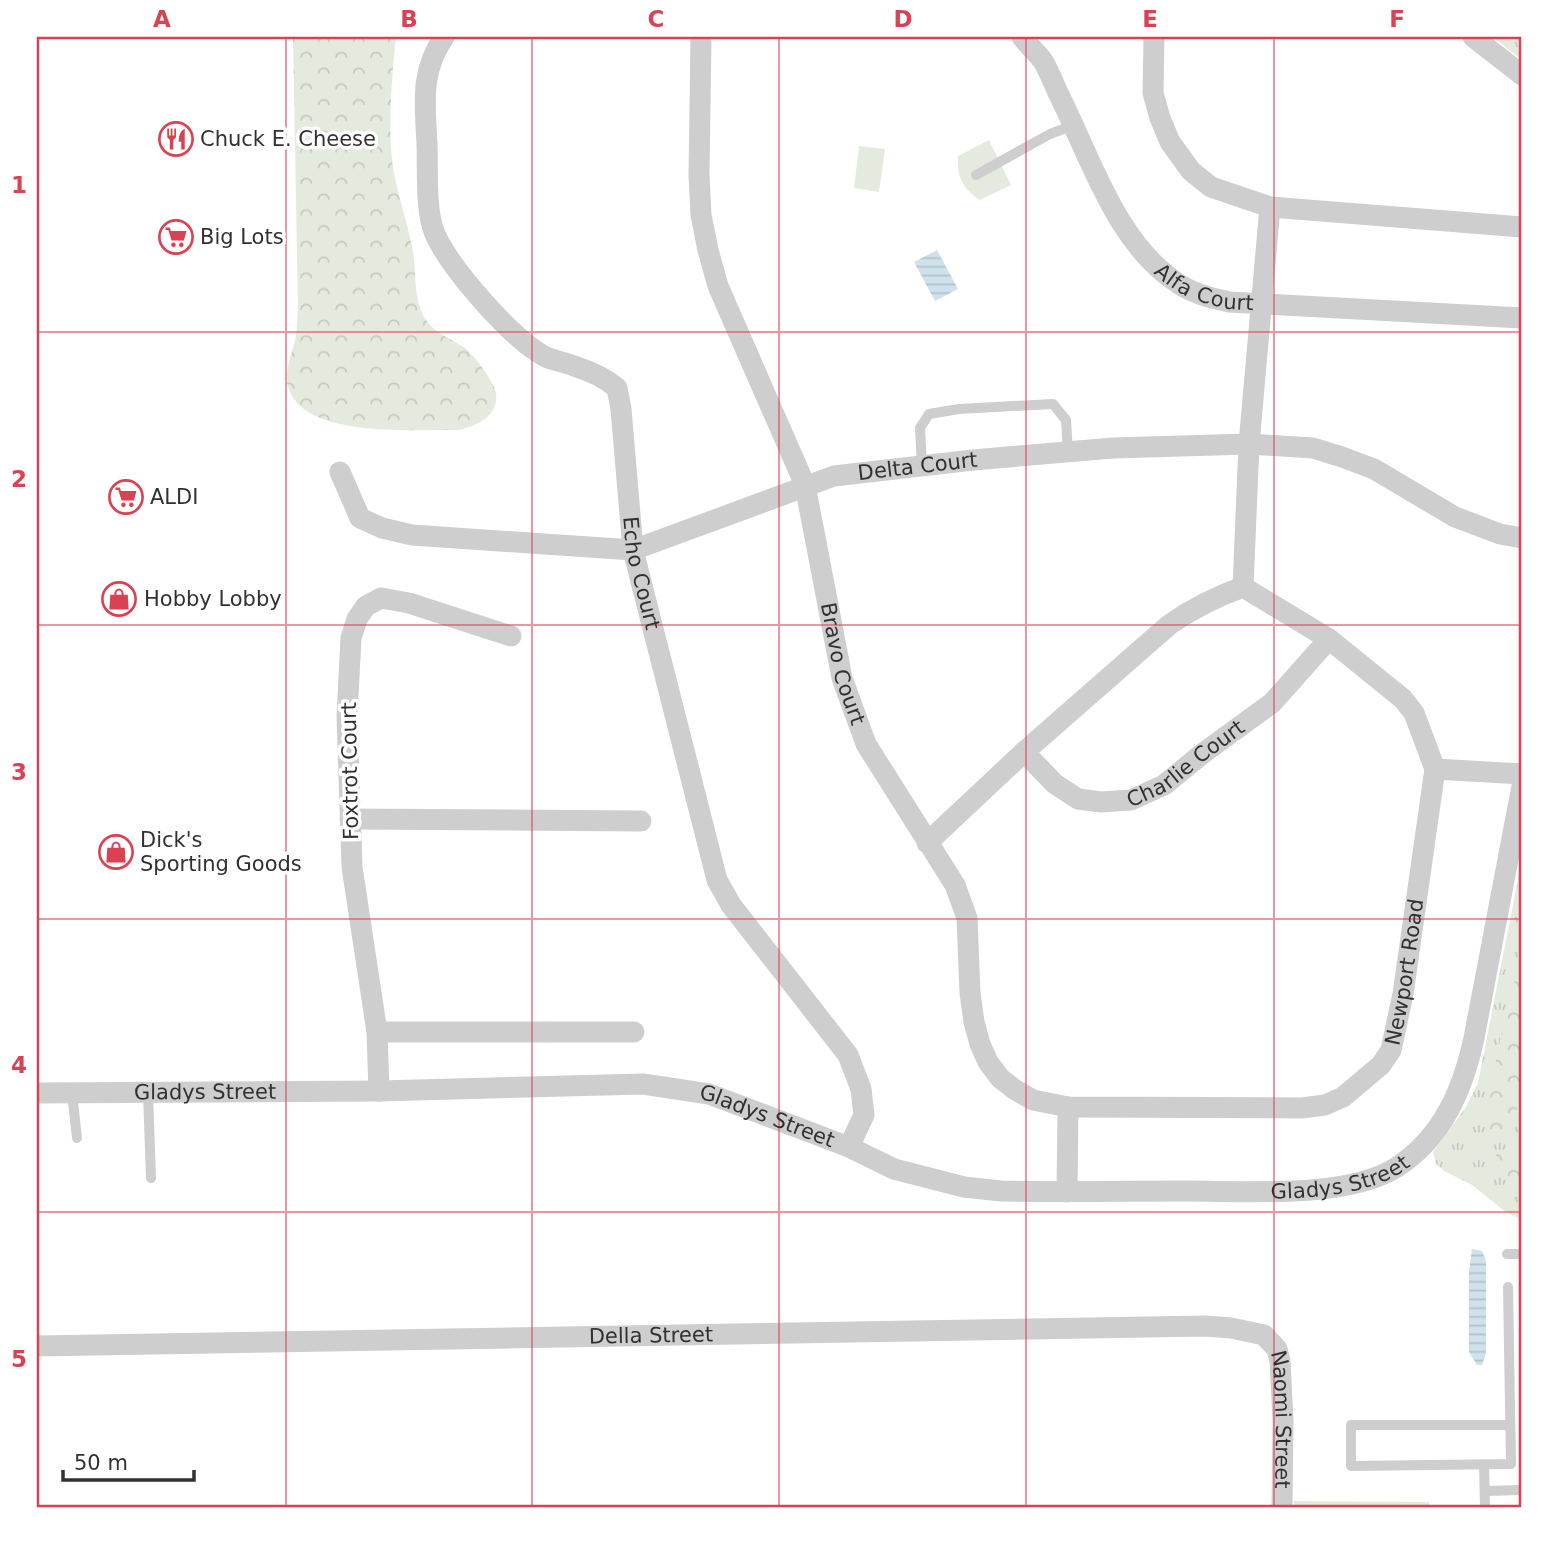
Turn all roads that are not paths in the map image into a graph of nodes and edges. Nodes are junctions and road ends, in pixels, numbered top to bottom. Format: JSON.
{"nodes":[{"id":1,"x":444,"y":37,"type":"edge"},
{"id":2,"x":701,"y":37,"type":"edge"},
{"id":3,"x":1022,"y":37,"type":"edge"},
{"id":4,"x":1154,"y":37,"type":"edge"},
{"id":5,"x":1473,"y":37,"type":"edge"},
{"id":6,"x":1522,"y":75,"type":"edge"},
{"id":7,"x":1074,"y":125,"type":"junction"},
{"id":8,"x":976,"y":175,"type":"dead end"},
{"id":9,"x":1270,"y":207,"type":"junction"},
{"id":10,"x":1522,"y":227,"type":"edge"},
{"id":11,"x":1262,"y":302,"type":"junction"},
{"id":12,"x":1522,"y":318,"type":"edge"},
{"id":13,"x":1249,"y":444,"type":"junction"},
{"id":14,"x":1068,"y":452,"type":"junction"},
{"id":15,"x":922,"y":466,"type":"junction"},
{"id":16,"x":340,"y":472,"type":"dead end"},
{"id":17,"x":805,"y":485,"type":"junction"},
{"id":18,"x":1522,"y":538,"type":"edge"},
{"id":19,"x":633,"y":550,"type":"junction"},
{"id":20,"x":1243,"y":587,"type":"junction"},
{"id":21,"x":511,"y":636,"type":"dead end"},
{"id":22,"x":1329,"y":639,"type":"junction"},
{"id":23,"x":1024,"y":752,"type":"junction"},
{"id":24,"x":1435,"y":769,"type":"junction"},
{"id":25,"x":1522,"y":774,"type":"edge"},
{"id":26,"x":1522,"y":786,"type":"edge"},
{"id":27,"x":350,"y":819,"type":"junction"},
{"id":28,"x":641,"y":821,"type":"dead end"},
{"id":29,"x":927,"y":843,"type":"junction"},
{"id":30,"x":377,"y":1032,"type":"junction"},
{"id":31,"x":635,"y":1032,"type":"dead end"},
{"id":32,"x":379,"y":1091,"type":"junction"},
{"id":33,"x":37,"y":1093,"type":"edge"},
{"id":34,"x":72,"y":1093,"type":"junction"},
{"id":35,"x":148,"y":1093,"type":"junction"},
{"id":36,"x":1068,"y":1107,"type":"junction"},
{"id":37,"x":77,"y":1138,"type":"dead end"},
{"id":38,"x":849,"y":1147,"type":"junction"},
{"id":39,"x":151,"y":1178,"type":"dead end"},
{"id":40,"x":1068,"y":1192,"type":"junction"},
{"id":41,"x":1507,"y":1254,"type":"dead end"},
{"id":42,"x":1522,"y":1254,"type":"edge"},
{"id":43,"x":1508,"y":1287,"type":"dead end"},
{"id":44,"x":1264,"y":1335,"type":"joint"},
{"id":45,"x":37,"y":1346,"type":"edge"},
{"id":46,"x":1510,"y":1425,"type":"junction"},
{"id":47,"x":1516,"y":1464,"type":"edge"},
{"id":48,"x":1484,"y":1465,"type":"junction"},
{"id":49,"x":1485,"y":1490,"type":"junction"},
{"id":50,"x":1522,"y":1490,"type":"edge"},
{"id":51,"x":1282,"y":1507,"type":"edge"},
{"id":52,"x":1485,"y":1507,"type":"edge"}],
"edges":[{"from":1,"to":19,"type":"street","name":"Echo Court"},
{"from":2,"to":17,"type":"street","name":"Bravo Court"},
{"from":3,"to":7,"type":"street","name":"Alfa Court"},
{"from":4,"to":9,"type":"street"},
{"from":5,"to":6,"type":"street"},
{"from":7,"to":8,"type":"lane"},
{"from":7,"to":11,"type":"street","name":"Alfa Court"},
{"from":9,"to":10,"type":"street"},
{"from":9,"to":11,"type":"street"},
{"from":11,"to":12,"type":"street","name":"Alfa Court"},
{"from":11,"to":13,"type":"street"},
{"from":13,"to":14,"type":"street","name":"Delta Court"},
{"from":13,"to":18,"type":"street","name":"Delta Court"},
{"from":13,"to":20,"type":"street"},
{"from":14,"to":15,"type":"street","name":"Delta Court"},
{"from":14,"to":15,"type":"lane"},
{"from":15,"to":17,"type":"street","name":"Delta Court"},
{"from":16,"to":19,"type":"street","name":"Delta Court"},
{"from":17,"to":19,"type":"street","name":"Delta Court"},
{"from":17,"to":29,"type":"street","name":"Bravo Court"},
{"from":19,"to":38,"type":"street","name":"Echo Court"},
{"from":20,"to":22,"type":"street"},
{"from":20,"to":23,"type":"street"},
{"from":21,"to":27,"type":"street","name":"Foxtrot Court"},
{"from":22,"to":23,"type":"street","name":"Charlie Court"},
{"from":22,"to":24,"type":"street"},
{"from":23,"to":29,"type":"street"},
{"from":24,"to":25,"type":"street"},
{"from":24,"to":36,"type":"street","name":"Newport Road"},
{"from":26,"to":40,"type":"street","name":"Gladys Street"},
{"from":27,"to":28,"type":"street"},
{"from":27,"to":30,"type":"street","name":"Foxtrot Court"},
{"from":29,"to":36,"type":"street","name":"Bravo Court"},
{"from":30,"to":31,"type":"street"},
{"from":30,"to":32,"type":"street","name":"Foxtrot Court"},
{"from":32,"to":35,"type":"street","name":"Gladys Street"},
{"from":32,"to":38,"type":"street","name":"Gladys Street"},
{"from":33,"to":34,"type":"street","name":"Gladys Street"},
{"from":34,"to":35,"type":"street","name":"Gladys Street"},
{"from":34,"to":37,"type":"lane"},
{"from":35,"to":39,"type":"lane"},
{"from":36,"to":40,"type":"street"},
{"from":38,"to":40,"type":"street","name":"Gladys Street"},
{"from":41,"to":42,"type":"lane"},
{"from":43,"to":46,"type":"lane"},
{"from":44,"to":45,"type":"street","name":"Della Street"},
{"from":44,"to":51,"type":"street","name":"Naomi Street"},
{"from":46,"to":47,"type":"lane"},
{"from":46,"to":48,"type":"lane"},
{"from":47,"to":48,"type":"lane"},
{"from":48,"to":49,"type":"lane"},
{"from":49,"to":50,"type":"lane"},
{"from":49,"to":52,"type":"lane"}]}
